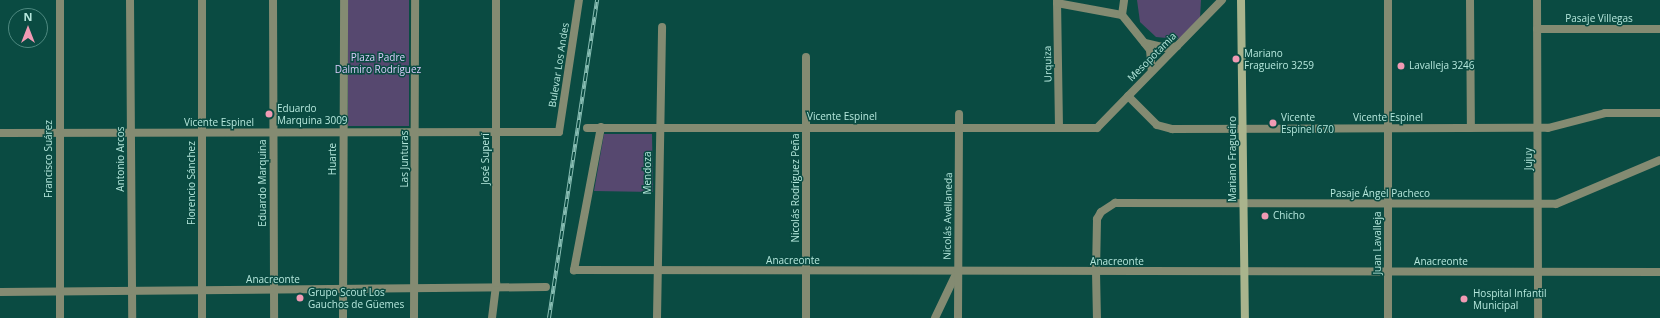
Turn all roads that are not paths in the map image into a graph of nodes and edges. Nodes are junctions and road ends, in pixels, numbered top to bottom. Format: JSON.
{"nodes":[{"id":1,"x":60,"y":0,"type":"edge"},
{"id":2,"x":130,"y":0,"type":"edge"},
{"id":3,"x":202,"y":0,"type":"edge"},
{"id":4,"x":273,"y":0,"type":"edge"},
{"id":5,"x":344,"y":0,"type":"edge"},
{"id":6,"x":415,"y":0,"type":"edge"},
{"id":7,"x":496,"y":0,"type":"edge"},
{"id":8,"x":579,"y":0,"type":"edge"},
{"id":9,"x":1124,"y":0,"type":"edge"},
{"id":10,"x":1222,"y":0,"type":"edge"},
{"id":11,"x":1241,"y":0,"type":"edge"},
{"id":12,"x":1388,"y":0,"type":"edge"},
{"id":13,"x":1470,"y":0,"type":"edge"},
{"id":14,"x":1537,"y":0,"type":"edge"},
{"id":15,"x":1057,"y":2,"type":"edge"},
{"id":16,"x":1122,"y":15,"type":"junction"},
{"id":17,"x":662,"y":27,"type":"dead end"},
{"id":18,"x":1537,"y":29,"type":"junction"},
{"id":19,"x":1660,"y":29,"type":"edge"},
{"id":20,"x":1145,"y":43,"type":"junction"},
{"id":21,"x":1177,"y":46,"type":"junction"},
{"id":22,"x":806,"y":57,"type":"dead end"},
{"id":23,"x":1152,"y":71,"type":"junction"},
{"id":24,"x":1128,"y":96,"type":"junction"},
{"id":25,"x":1660,"y":113,"type":"edge"},
{"id":26,"x":959,"y":114,"type":"dead end"},
{"id":27,"x":601,"y":127,"type":"junction"},
{"id":28,"x":587,"y":128,"type":"dead end"},
{"id":29,"x":658,"y":128,"type":"junction"},
{"id":30,"x":806,"y":128,"type":"junction"},
{"id":31,"x":959,"y":128,"type":"junction"},
{"id":32,"x":1059,"y":128,"type":"junction"},
{"id":33,"x":1097,"y":128,"type":"joint"},
{"id":34,"x":1242,"y":128,"type":"junction"},
{"id":35,"x":1388,"y":128,"type":"junction"},
{"id":36,"x":1472,"y":128,"type":"junction"},
{"id":37,"x":1539,"y":128,"type":"junction"},
{"id":38,"x":559,"y":132,"type":"joint"},
{"id":39,"x":0,"y":133,"type":"edge"},
{"id":40,"x":59,"y":133,"type":"junction"},
{"id":41,"x":202,"y":133,"type":"junction"},
{"id":42,"x":273,"y":133,"type":"junction"},
{"id":43,"x":415,"y":133,"type":"junction"},
{"id":44,"x":496,"y":133,"type":"junction"},
{"id":45,"x":132,"y":134,"type":"junction"},
{"id":46,"x":343,"y":134,"type":"junction"},
{"id":47,"x":1660,"y":160,"type":"edge"},
{"id":48,"x":1243,"y":204,"type":"junction"},
{"id":49,"x":1388,"y":204,"type":"junction"},
{"id":50,"x":1538,"y":204,"type":"junction"},
{"id":51,"x":657,"y":270,"type":"junction"},
{"id":52,"x":806,"y":271,"type":"junction"},
{"id":53,"x":958,"y":272,"type":"junction"},
{"id":54,"x":1096,"y":272,"type":"junction"},
{"id":55,"x":1245,"y":272,"type":"junction"},
{"id":56,"x":1388,"y":272,"type":"junction"},
{"id":57,"x":1538,"y":272,"type":"junction"},
{"id":58,"x":1660,"y":272,"type":"edge"},
{"id":59,"x":546,"y":287,"type":"dead end"},
{"id":60,"x":413,"y":289,"type":"junction"},
{"id":61,"x":496,"y":289,"type":"junction"},
{"id":62,"x":274,"y":290,"type":"junction"},
{"id":63,"x":343,"y":290,"type":"junction"},
{"id":64,"x":60,"y":291,"type":"junction"},
{"id":65,"x":132,"y":291,"type":"junction"},
{"id":66,"x":202,"y":291,"type":"junction"},
{"id":67,"x":0,"y":292,"type":"edge"},
{"id":68,"x":60,"y":318,"type":"edge"},
{"id":69,"x":132,"y":318,"type":"edge"},
{"id":70,"x":202,"y":318,"type":"edge"},
{"id":71,"x":274,"y":318,"type":"edge"},
{"id":72,"x":343,"y":318,"type":"edge"},
{"id":73,"x":414,"y":318,"type":"edge"},
{"id":74,"x":492,"y":318,"type":"edge"},
{"id":75,"x":657,"y":318,"type":"edge"},
{"id":76,"x":806,"y":318,"type":"edge"},
{"id":77,"x":935,"y":318,"type":"edge"},
{"id":78,"x":958,"y":318,"type":"edge"},
{"id":79,"x":1097,"y":318,"type":"edge"},
{"id":80,"x":1245,"y":318,"type":"edge"},
{"id":81,"x":1388,"y":318,"type":"edge"},
{"id":82,"x":1538,"y":318,"type":"edge"}],
"edges":[{"from":1,"to":40,"type":"street","name":"Francisco Suárez"},
{"from":2,"to":45,"type":"street","name":"Antonio Arcos"},
{"from":3,"to":41,"type":"street","name":"Florencio Sánchez"},
{"from":4,"to":42,"type":"street","name":"Eduardo Marquina"},
{"from":5,"to":46,"type":"street","name":"Huarte"},
{"from":6,"to":43,"type":"street","name":"Las Junturas"},
{"from":7,"to":44,"type":"street","name":"José Superí"},
{"from":8,"to":38,"type":"street","name":"Bulevar Los Andes"},
{"from":9,"to":16,"type":"street"},
{"from":10,"to":21,"type":"street","name":"Mesopotamia"},
{"from":11,"to":34,"type":"main road","name":"Mariano Fragueiro"},
{"from":12,"to":35,"type":"street","name":"Juan Lavalleja"},
{"from":13,"to":36,"type":"street"},
{"from":14,"to":18,"type":"street","name":"Jujuy"},
{"from":15,"to":16,"type":"street"},
{"from":15,"to":32,"type":"street","name":"Urquiza"},
{"from":16,"to":20,"type":"street"},
{"from":17,"to":29,"type":"street","name":"Mendoza"},
{"from":18,"to":19,"type":"street","name":"Pasaje Villegas"},
{"from":18,"to":37,"type":"street","name":"Jujuy"},
{"from":20,"to":21,"type":"street"},
{"from":20,"to":23,"type":"street"},
{"from":21,"to":23,"type":"street","name":"Mesopotamia"},
{"from":22,"to":30,"type":"street","name":"Nicolás Rodríguez Peña"},
{"from":23,"to":24,"type":"street","name":"Mesopotamia"},
{"from":24,"to":33,"type":"street","name":"Mesopotamia"},
{"from":24,"to":34,"type":"street","name":"Vicente Espinel"},
{"from":25,"to":37,"type":"street","name":"Vicente Espinel"},
{"from":26,"to":31,"type":"street","name":"Nicolás Avellaneda"},
{"from":27,"to":28,"type":"street","name":"Vicente Espinel"},
{"from":27,"to":29,"type":"street","name":"Vicente Espinel"},
{"from":27,"to":51,"type":"street","name":"Anacreonte"},
{"from":29,"to":30,"type":"street","name":"Vicente Espinel"},
{"from":29,"to":51,"type":"street","name":"Mendoza"},
{"from":30,"to":31,"type":"street","name":"Vicente Espinel"},
{"from":30,"to":52,"type":"street","name":"Nicolás Rodríguez Peña"},
{"from":31,"to":32,"type":"street","name":"Vicente Espinel"},
{"from":31,"to":53,"type":"street","name":"Nicolás Avellaneda"},
{"from":32,"to":33,"type":"street","name":"Vicente Espinel"},
{"from":34,"to":35,"type":"street","name":"Vicente Espinel"},
{"from":34,"to":48,"type":"main road","name":"Mariano Fragueiro"},
{"from":35,"to":36,"type":"street","name":"Vicente Espinel"},
{"from":35,"to":49,"type":"street","name":"Juan Lavalleja"},
{"from":36,"to":37,"type":"street","name":"Vicente Espinel"},
{"from":37,"to":50,"type":"street","name":"Jujuy"},
{"from":38,"to":44,"type":"street","name":"Vicente Espinel"},
{"from":39,"to":40,"type":"street","name":"Vicente Espinel"},
{"from":40,"to":45,"type":"street","name":"Vicente Espinel"},
{"from":40,"to":64,"type":"street","name":"Francisco Suárez"},
{"from":41,"to":42,"type":"street","name":"Vicente Espinel"},
{"from":41,"to":45,"type":"street","name":"Vicente Espinel"},
{"from":41,"to":66,"type":"street","name":"Florencio Sánchez"},
{"from":42,"to":46,"type":"street","name":"Vicente Espinel"},
{"from":42,"to":62,"type":"street","name":"Eduardo Marquina"},
{"from":43,"to":44,"type":"street","name":"Vicente Espinel"},
{"from":43,"to":46,"type":"street","name":"Vicente Espinel"},
{"from":43,"to":60,"type":"street","name":"Las Junturas"},
{"from":44,"to":61,"type":"street","name":"José Superí"},
{"from":45,"to":65,"type":"street","name":"Antonio Arcos"},
{"from":46,"to":63,"type":"street","name":"Huarte"},
{"from":47,"to":50,"type":"street","name":"Pasaje Ángel Pacheco"},
{"from":48,"to":49,"type":"street","name":"Pasaje Ángel Pacheco"},
{"from":48,"to":54,"type":"street","name":"Pasaje Ángel Pacheco"},
{"from":48,"to":55,"type":"main road","name":"Mariano Fragueiro"},
{"from":49,"to":50,"type":"street","name":"Pasaje Ángel Pacheco"},
{"from":49,"to":56,"type":"street","name":"Juan Lavalleja"},
{"from":50,"to":57,"type":"street","name":"Jujuy"},
{"from":51,"to":52,"type":"street","name":"Anacreonte"},
{"from":51,"to":75,"type":"street","name":"Mendoza"},
{"from":52,"to":53,"type":"street","name":"Anacreonte"},
{"from":52,"to":76,"type":"street","name":"Nicolás Rodríguez Peña"},
{"from":53,"to":54,"type":"street","name":"Anacreonte"},
{"from":53,"to":77,"type":"street"},
{"from":53,"to":78,"type":"street","name":"Nicolás Avellaneda"},
{"from":54,"to":55,"type":"street","name":"Anacreonte"},
{"from":54,"to":79,"type":"street"},
{"from":55,"to":56,"type":"street","name":"Anacreonte"},
{"from":55,"to":80,"type":"main road","name":"Mariano Fragueiro"},
{"from":56,"to":57,"type":"street","name":"Anacreonte"},
{"from":56,"to":81,"type":"street","name":"Juan Lavalleja"},
{"from":57,"to":58,"type":"street","name":"Anacreonte"},
{"from":57,"to":82,"type":"street","name":"Jujuy"},
{"from":59,"to":61,"type":"street","name":"Anacreonte"},
{"from":60,"to":61,"type":"street","name":"Anacreonte"},
{"from":60,"to":63,"type":"street","name":"Anacreonte"},
{"from":60,"to":73,"type":"street","name":"Las Junturas"},
{"from":61,"to":74,"type":"street","name":"José Superí"},
{"from":62,"to":63,"type":"street","name":"Anacreonte"},
{"from":62,"to":66,"type":"street","name":"Anacreonte"},
{"from":62,"to":71,"type":"street","name":"Eduardo Marquina"},
{"from":63,"to":72,"type":"street","name":"Huarte"},
{"from":64,"to":65,"type":"street","name":"Anacreonte"},
{"from":64,"to":67,"type":"street","name":"Anacreonte"},
{"from":64,"to":68,"type":"street","name":"Francisco Suárez"},
{"from":65,"to":66,"type":"street","name":"Anacreonte"},
{"from":65,"to":69,"type":"street","name":"Antonio Arcos"},
{"from":66,"to":70,"type":"street","name":"Florencio Sánchez"}]}
